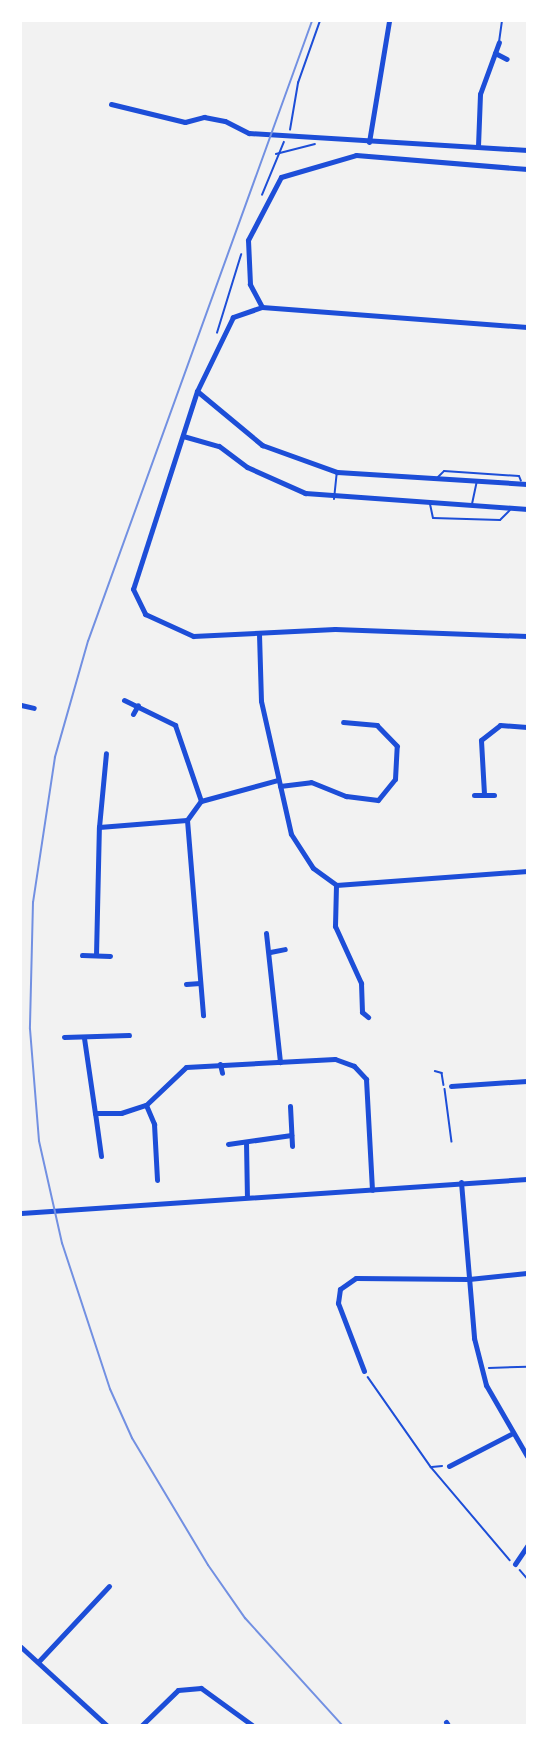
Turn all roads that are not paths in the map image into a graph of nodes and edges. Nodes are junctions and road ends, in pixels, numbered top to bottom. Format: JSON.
{"nodes":[{"id":1,"x":389,"y":21,"type":"edge"},
{"id":2,"x":502,"y":21,"type":"edge"},
{"id":3,"x":499,"y":42,"type":"joint"},
{"id":4,"x":495,"y":53,"type":"junction"},
{"id":5,"x":507,"y":59,"type":"dead end"},
{"id":6,"x":111,"y":104,"type":"dead end"},
{"id":7,"x":369,"y":142,"type":"junction"},
{"id":8,"x":478,"y":146,"type":"junction"},
{"id":9,"x":527,"y":150,"type":"edge"},
{"id":10,"x":527,"y":169,"type":"edge"},
{"id":11,"x":262,"y":307,"type":"junction"},
{"id":12,"x":527,"y":327,"type":"edge"},
{"id":13,"x":197,"y":391,"type":"junction"},
{"id":14,"x":183,"y":436,"type":"junction"},
{"id":15,"x":337,"y":472,"type":"junction"},
{"id":16,"x":436,"y":479,"type":"junction"},
{"id":17,"x":477,"y":481,"type":"junction"},
{"id":18,"x":525,"y":484,"type":"edge"},
{"id":19,"x":334,"y":499,"type":"junction"},
{"id":20,"x":430,"y":504,"type":"junction"},
{"id":21,"x":471,"y":507,"type":"junction"},
{"id":22,"x":512,"y":508,"type":"junction"},
{"id":23,"x":527,"y":509,"type":"edge"},
{"id":24,"x":259,"y":634,"type":"junction"},
{"id":25,"x":527,"y":636,"type":"edge"},
{"id":26,"x":124,"y":700,"type":"dead end"},
{"id":27,"x":21,"y":705,"type":"edge"},
{"id":28,"x":138,"y":705,"type":"junction"},
{"id":29,"x":34,"y":708,"type":"dead end"},
{"id":30,"x":133,"y":714,"type":"dead end"},
{"id":31,"x":343,"y":722,"type":"dead end"},
{"id":32,"x":527,"y":727,"type":"edge"},
{"id":33,"x":106,"y":753,"type":"dead end"},
{"id":34,"x":279,"y":783,"type":"junction"},
{"id":35,"x":484,"y":794,"type":"junction"},
{"id":36,"x":474,"y":795,"type":"dead end"},
{"id":37,"x":494,"y":795,"type":"dead end"},
{"id":38,"x":201,"y":801,"type":"junction"},
{"id":39,"x":187,"y":820,"type":"junction"},
{"id":40,"x":99,"y":827,"type":"junction"},
{"id":41,"x":527,"y":871,"type":"edge"},
{"id":42,"x":336,"y":885,"type":"junction"},
{"id":43,"x":266,"y":933,"type":"dead end"},
{"id":44,"x":285,"y":950,"type":"dead end"},
{"id":45,"x":270,"y":952,"type":"junction"},
{"id":46,"x":96,"y":954,"type":"junction"},
{"id":47,"x":82,"y":955,"type":"dead end"},
{"id":48,"x":110,"y":956,"type":"dead end"},
{"id":49,"x":200,"y":983,"type":"junction"},
{"id":50,"x":186,"y":984,"type":"dead end"},
{"id":51,"x":203,"y":1015,"type":"dead end"},
{"id":52,"x":368,"y":1017,"type":"dead end"},
{"id":53,"x":129,"y":1035,"type":"dead end"},
{"id":54,"x":64,"y":1036,"type":"dead end"},
{"id":55,"x":84,"y":1038,"type":"junction"},
{"id":56,"x":280,"y":1062,"type":"junction"},
{"id":57,"x":220,"y":1064,"type":"junction"},
{"id":58,"x":222,"y":1073,"type":"dead end"},
{"id":59,"x":527,"y":1081,"type":"edge"},
{"id":60,"x":451,"y":1086,"type":"dead end"},
{"id":61,"x":146,"y":1105,"type":"junction"},
{"id":62,"x":290,"y":1106,"type":"dead end"},
{"id":63,"x":95,"y":1113,"type":"junction"},
{"id":64,"x":291,"y":1135,"type":"junction"},
{"id":65,"x":246,"y":1142,"type":"junction"},
{"id":66,"x":228,"y":1144,"type":"dead end"},
{"id":67,"x":292,"y":1146,"type":"dead end"},
{"id":68,"x":101,"y":1156,"type":"dead end"},
{"id":69,"x":527,"y":1179,"type":"edge"},
{"id":70,"x":157,"y":1180,"type":"dead end"},
{"id":71,"x":461,"y":1182,"type":"junction"},
{"id":72,"x":372,"y":1190,"type":"junction"},
{"id":73,"x":247,"y":1197,"type":"junction"},
{"id":74,"x":21,"y":1213,"type":"edge"},
{"id":75,"x":527,"y":1273,"type":"edge"},
{"id":76,"x":469,"y":1280,"type":"junction"},
{"id":77,"x":364,"y":1371,"type":"road end"},
{"id":78,"x":511,"y":1434,"type":"junction"},
{"id":79,"x":527,"y":1456,"type":"edge"},
{"id":80,"x":449,"y":1466,"type":"road end"},
{"id":81,"x":527,"y":1546,"type":"edge"},
{"id":82,"x":514,"y":1564,"type":"road end"},
{"id":83,"x":109,"y":1586,"type":"dead end"},
{"id":84,"x":21,"y":1647,"type":"edge"},
{"id":85,"x":38,"y":1662,"type":"junction"},
{"id":86,"x":106,"y":1725,"type":"edge"},
{"id":87,"x":142,"y":1725,"type":"edge"},
{"id":88,"x":252,"y":1725,"type":"edge"}],
"edges":[{"from":1,"to":7,"type":"street"},
{"from":2,"to":3,"type":"lane"},
{"from":3,"to":4,"type":"street"},
{"from":4,"to":5,"type":"street"},
{"from":4,"to":8,"type":"street"},
{"from":6,"to":7,"type":"street"},
{"from":7,"to":8,"type":"street"},
{"from":8,"to":9,"type":"street"},
{"from":10,"to":11,"type":"street"},
{"from":11,"to":12,"type":"street"},
{"from":11,"to":13,"type":"street"},
{"from":13,"to":14,"type":"street"},
{"from":13,"to":15,"type":"street"},
{"from":14,"to":19,"type":"street"},
{"from":14,"to":24,"type":"street"},
{"from":15,"to":16,"type":"street"},
{"from":15,"to":19,"type":"lane"},
{"from":16,"to":17,"type":"street"},
{"from":16,"to":18,"type":"lane"},
{"from":17,"to":18,"type":"street"},
{"from":17,"to":21,"type":"lane"},
{"from":19,"to":20,"type":"street"},
{"from":20,"to":21,"type":"street"},
{"from":20,"to":22,"type":"lane"},
{"from":21,"to":22,"type":"street"},
{"from":22,"to":23,"type":"street"},
{"from":24,"to":25,"type":"street"},
{"from":24,"to":34,"type":"street"},
{"from":26,"to":28,"type":"street"},
{"from":27,"to":29,"type":"street"},
{"from":28,"to":30,"type":"street"},
{"from":28,"to":38,"type":"street"},
{"from":31,"to":34,"type":"street"},
{"from":32,"to":35,"type":"street"},
{"from":33,"to":40,"type":"street"},
{"from":34,"to":38,"type":"street"},
{"from":34,"to":42,"type":"street"},
{"from":35,"to":36,"type":"street"},
{"from":35,"to":37,"type":"street"},
{"from":38,"to":39,"type":"street"},
{"from":39,"to":40,"type":"street"},
{"from":39,"to":49,"type":"street"},
{"from":40,"to":46,"type":"street"},
{"from":41,"to":42,"type":"street"},
{"from":42,"to":52,"type":"street"},
{"from":43,"to":45,"type":"street"},
{"from":44,"to":45,"type":"street"},
{"from":45,"to":56,"type":"street"},
{"from":46,"to":47,"type":"street"},
{"from":46,"to":48,"type":"street"},
{"from":49,"to":50,"type":"street"},
{"from":49,"to":51,"type":"street"},
{"from":53,"to":55,"type":"street"},
{"from":54,"to":55,"type":"street"},
{"from":55,"to":63,"type":"street"},
{"from":56,"to":57,"type":"street"},
{"from":56,"to":72,"type":"street"},
{"from":57,"to":58,"type":"street"},
{"from":57,"to":61,"type":"street"},
{"from":59,"to":60,"type":"street"},
{"from":61,"to":63,"type":"street"},
{"from":61,"to":70,"type":"street"},
{"from":62,"to":64,"type":"street"},
{"from":63,"to":68,"type":"street"},
{"from":64,"to":65,"type":"street"},
{"from":64,"to":67,"type":"street"},
{"from":65,"to":66,"type":"street"},
{"from":65,"to":73,"type":"street"},
{"from":69,"to":71,"type":"street"},
{"from":71,"to":72,"type":"street"},
{"from":71,"to":76,"type":"street"},
{"from":72,"to":73,"type":"street"},
{"from":73,"to":74,"type":"street"},
{"from":75,"to":76,"type":"street"},
{"from":76,"to":77,"type":"street"},
{"from":76,"to":78,"type":"street"},
{"from":78,"to":79,"type":"street"},
{"from":78,"to":80,"type":"street"},
{"from":81,"to":82,"type":"street"},
{"from":83,"to":85,"type":"street"},
{"from":84,"to":85,"type":"street"},
{"from":85,"to":86,"type":"street"},
{"from":87,"to":88,"type":"street"}]}
